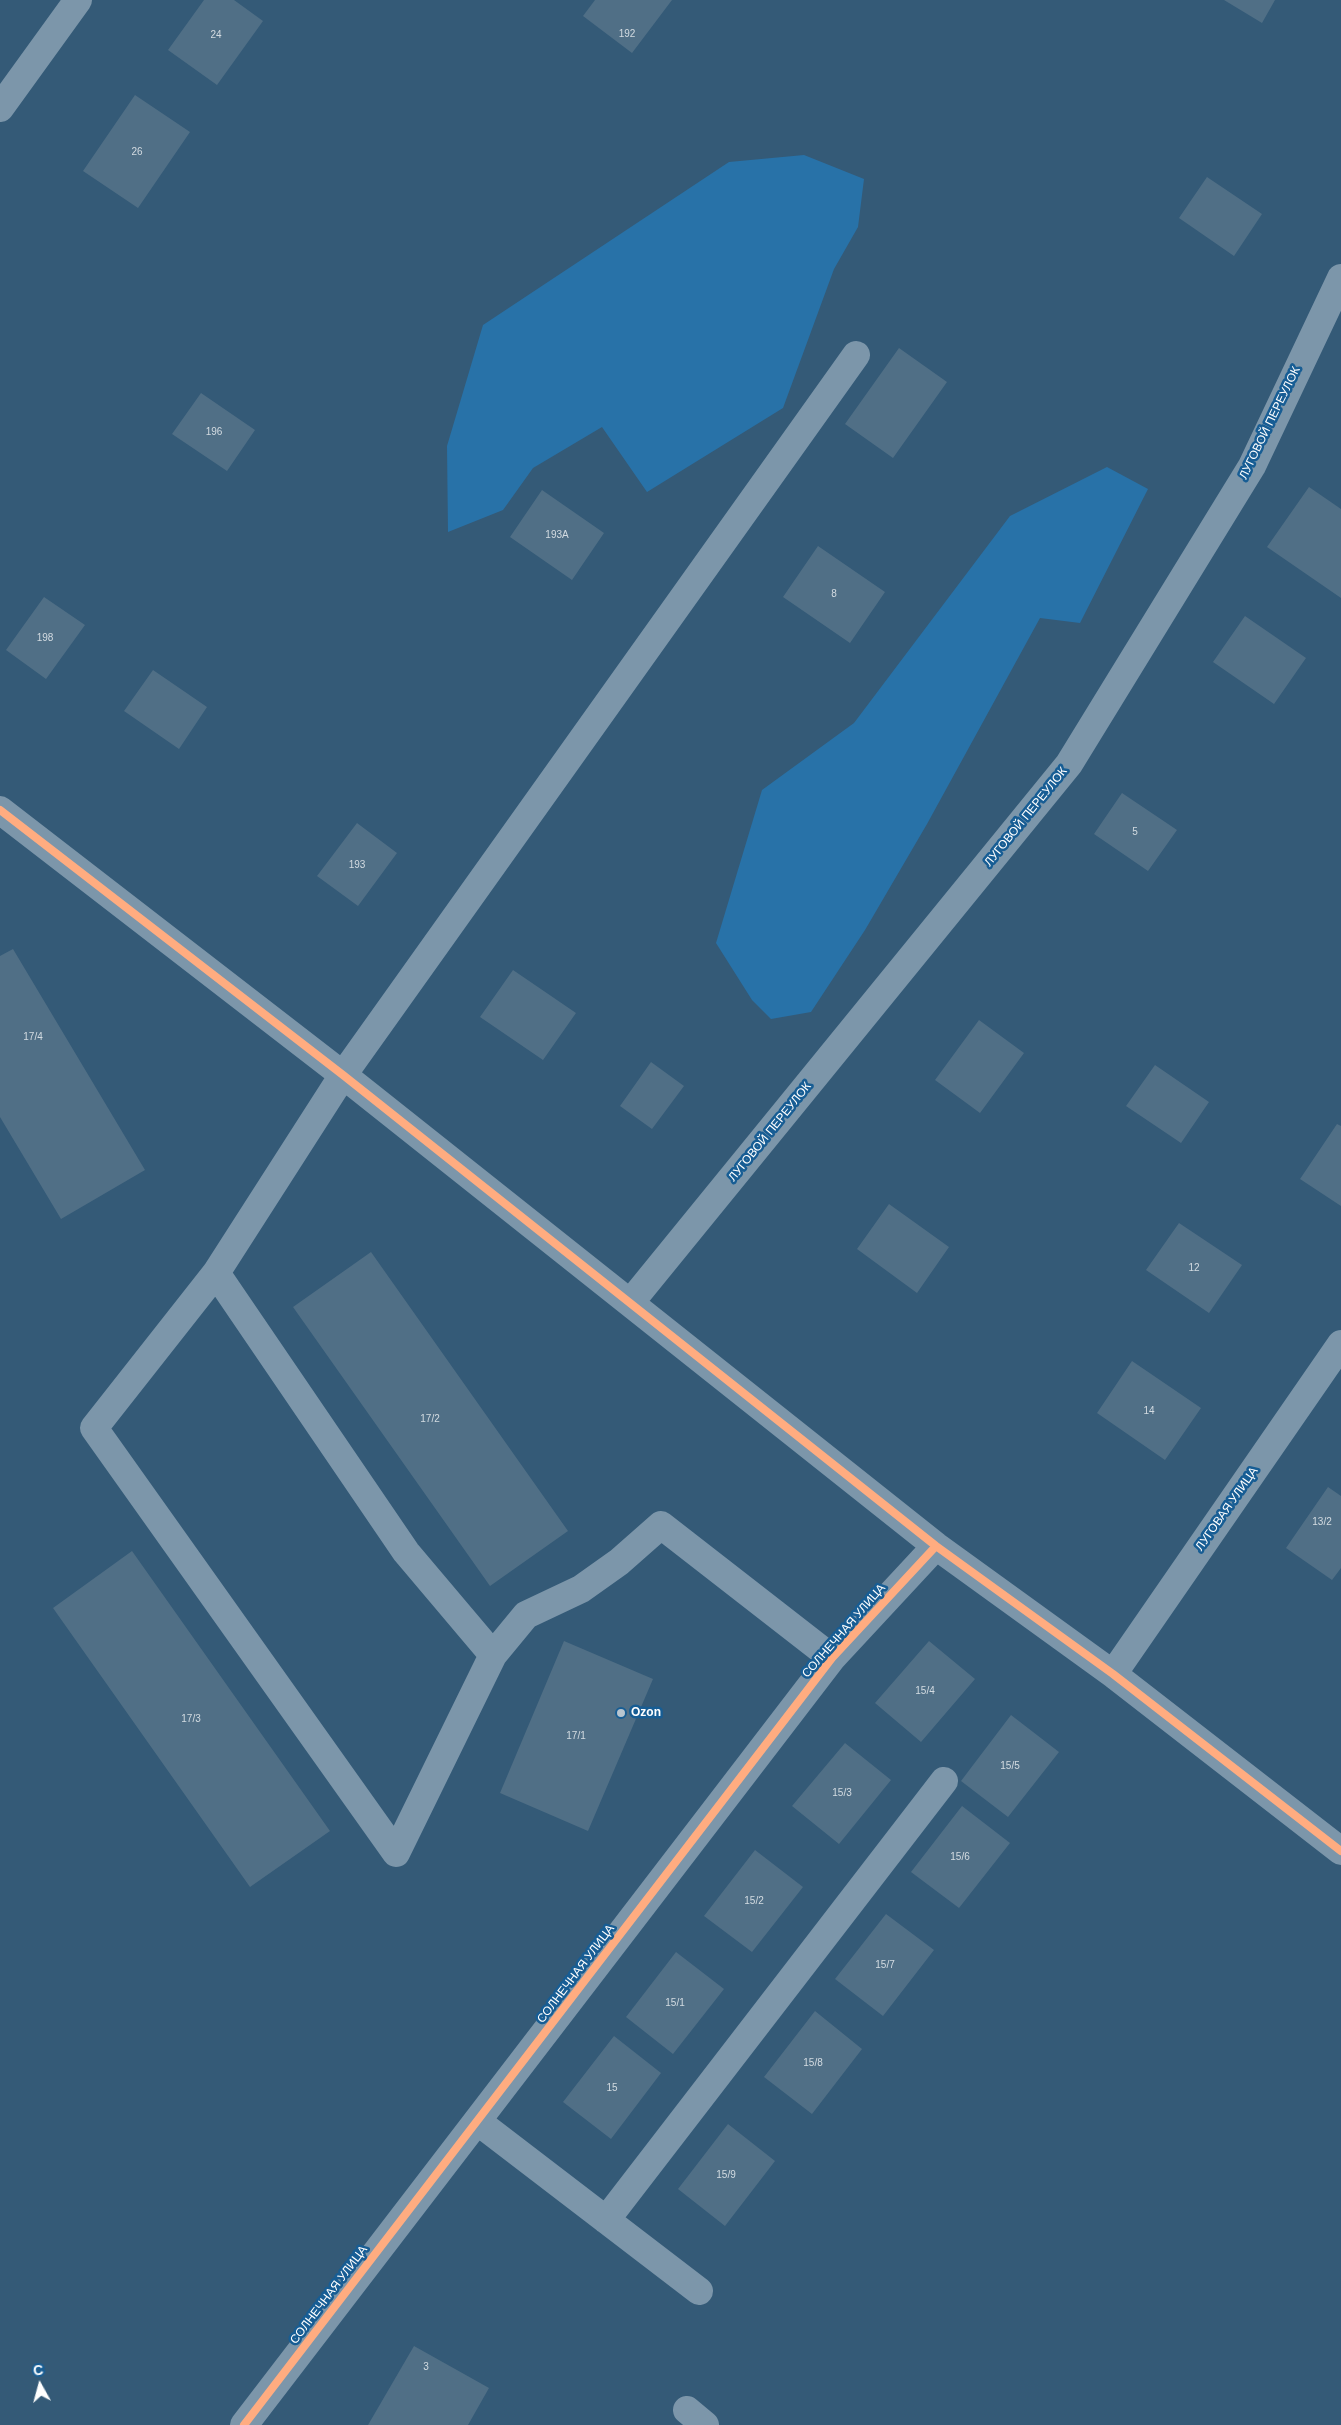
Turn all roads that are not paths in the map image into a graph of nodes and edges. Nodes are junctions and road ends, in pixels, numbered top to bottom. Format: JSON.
{"nodes":[{"id":1,"x":78,"y":0,"type":"edge"},
{"id":2,"x":0,"y":108,"type":"edge"},
{"id":3,"x":1341,"y":278,"type":"edge"},
{"id":4,"x":856,"y":355,"type":"dead end"},
{"id":5,"x":0,"y":810,"type":"edge"},
{"id":6,"x":343,"y":1075,"type":"junction"},
{"id":7,"x":216,"y":1273,"type":"junction"},
{"id":8,"x":630,"y":1303,"type":"junction"},
{"id":9,"x":1341,"y":1344,"type":"edge"},
{"id":10,"x":936,"y":1546,"type":"junction"},
{"id":11,"x":493,"y":1655,"type":"junction"},
{"id":12,"x":832,"y":1658,"type":"junction"},
{"id":13,"x":1113,"y":1674,"type":"junction"},
{"id":14,"x":944,"y":1781,"type":"dead end"},
{"id":15,"x":1341,"y":1851,"type":"edge"},
{"id":16,"x":477,"y":2121,"type":"junction"},
{"id":17,"x":606,"y":2220,"type":"junction"},
{"id":18,"x":698,"y":2291,"type":"dead end"},
{"id":19,"x":244,"y":2425,"type":"edge"}],
"edges":[{"from":1,"to":2,"type":"street"},
{"from":3,"to":8,"type":"street","name":"ЛУГОВОЙ ПЕРЕУЛОК"},
{"from":4,"to":6,"type":"street"},
{"from":5,"to":6,"type":"street"},
{"from":6,"to":7,"type":"street"},
{"from":6,"to":8,"type":"street"},
{"from":7,"to":11,"type":"street"},
{"from":7,"to":11,"type":"street"},
{"from":8,"to":10,"type":"street"},
{"from":9,"to":13,"type":"street","name":"ЛУГОВАЯ УЛИЦА"},
{"from":10,"to":12,"type":"street","name":"СОЛНЕЧНАЯ УЛИЦА"},
{"from":10,"to":13,"type":"street"},
{"from":11,"to":12,"type":"street"},
{"from":12,"to":16,"type":"street","name":"СОЛНЕЧНАЯ УЛИЦА"},
{"from":13,"to":15,"type":"street"},
{"from":14,"to":17,"type":"street"},
{"from":16,"to":17,"type":"street"},
{"from":16,"to":19,"type":"street","name":"СОЛНЕЧНАЯ УЛИЦА"},
{"from":17,"to":18,"type":"street"}]}
